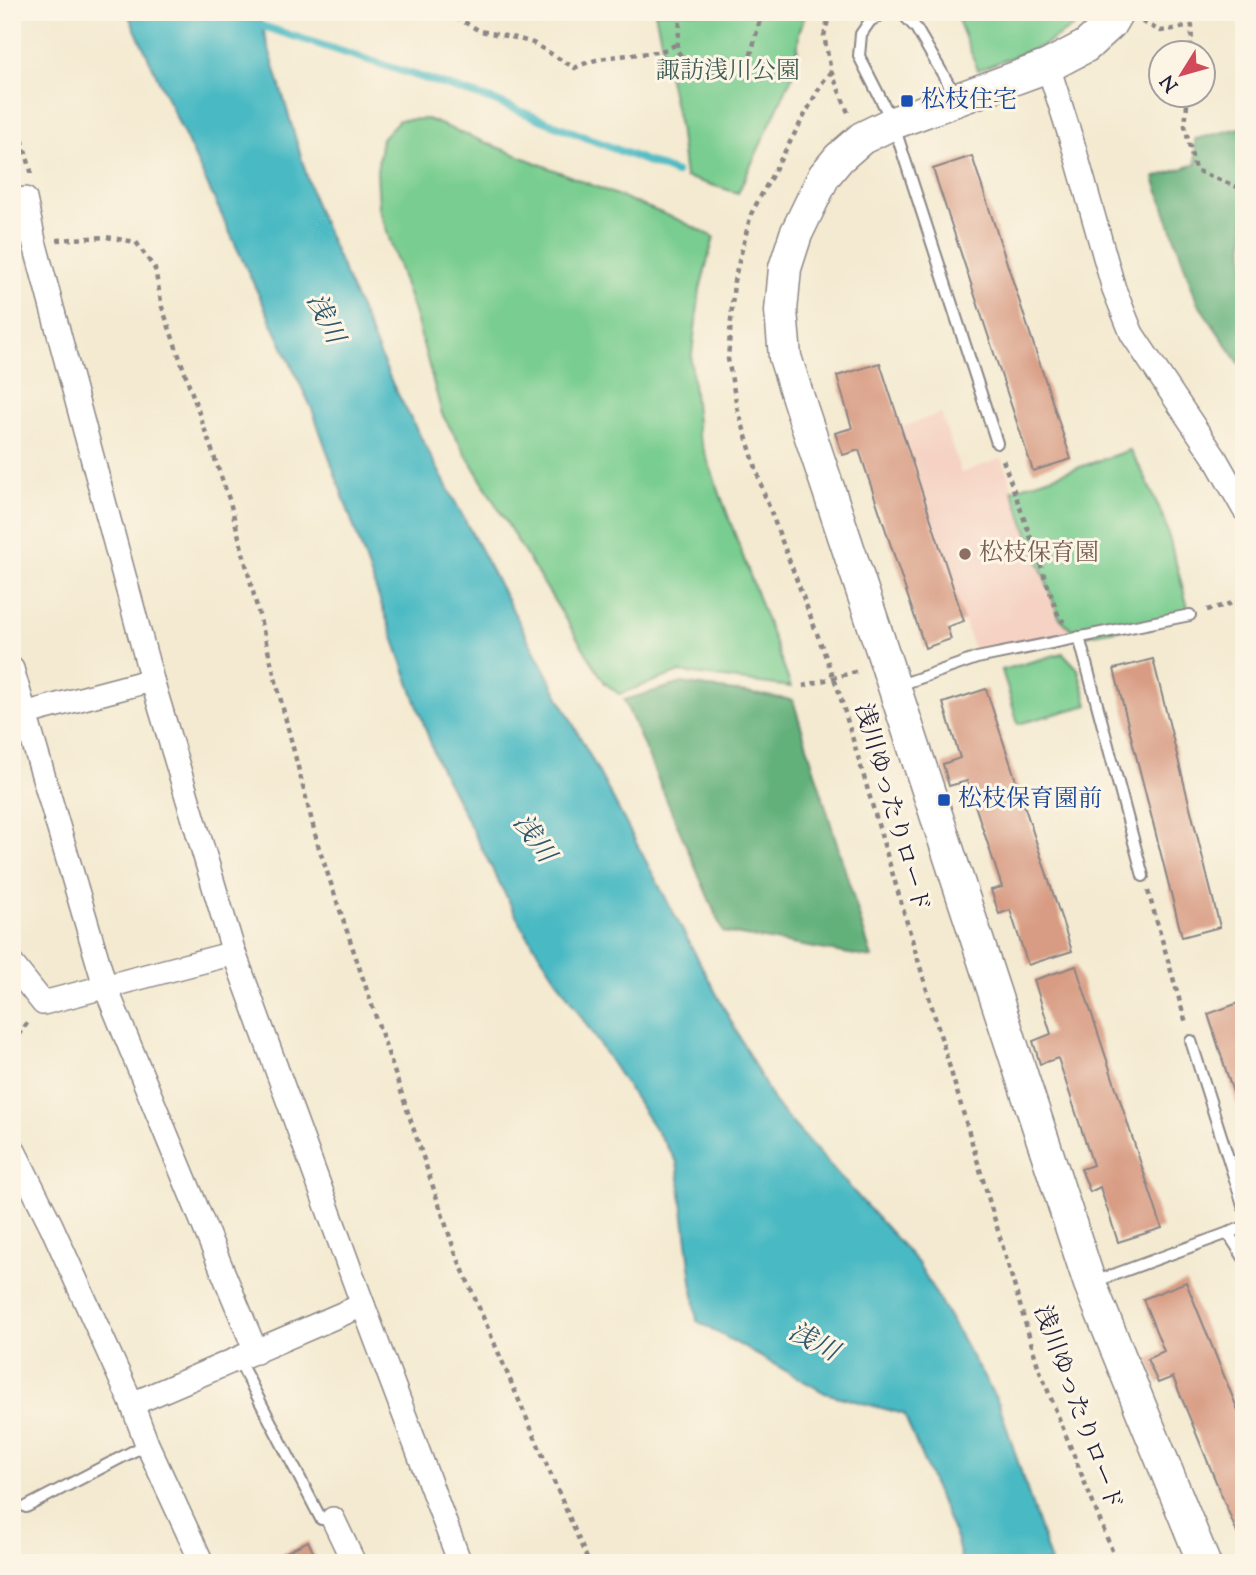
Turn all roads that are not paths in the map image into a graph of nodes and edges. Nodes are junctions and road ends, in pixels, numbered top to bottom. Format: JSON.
{"nodes":[{"id":1,"x":1116,"y":12,"type":"edge"},
{"id":2,"x":1048,"y":66,"type":"junction"},
{"id":3,"x":958,"y":100,"type":"junction"},
{"id":4,"x":893,"y":123,"type":"junction"},
{"id":5,"x":19,"y":202,"type":"edge"},
{"id":6,"x":997,"y":443,"type":"road end"},
{"id":7,"x":1244,"y":509,"type":"edge"},
{"id":8,"x":1189,"y":615,"type":"road end"},
{"id":9,"x":1079,"y":637,"type":"junction"},
{"id":10,"x":12,"y":669,"type":"edge"},
{"id":11,"x":152,"y":680,"type":"junction"},
{"id":12,"x":895,"y":687,"type":"junction"},
{"id":13,"x":19,"y":716,"type":"edge"},
{"id":14,"x":1143,"y":876,"type":"road end"},
{"id":15,"x":234,"y":953,"type":"junction"},
{"id":16,"x":12,"y":964,"type":"edge"},
{"id":17,"x":105,"y":986,"type":"junction"},
{"id":18,"x":1191,"y":1041,"type":"road end"},
{"id":19,"x":12,"y":1147,"type":"edge"},
{"id":20,"x":1244,"y":1208,"type":"edge"},
{"id":21,"x":1244,"y":1227,"type":"edge"},
{"id":22,"x":1228,"y":1233,"type":"junction"},
{"id":23,"x":1244,"y":1258,"type":"edge"},
{"id":24,"x":1090,"y":1284,"type":"junction"},
{"id":25,"x":363,"y":1305,"type":"junction"},
{"id":26,"x":247,"y":1355,"type":"junction"},
{"id":27,"x":132,"y":1404,"type":"junction"},
{"id":28,"x":147,"y":1444,"type":"junction"},
{"id":29,"x":26,"y":1507,"type":"dead end"},
{"id":30,"x":333,"y":1519,"type":"joint"},
{"id":31,"x":202,"y":1563,"type":"edge"},
{"id":32,"x":354,"y":1563,"type":"edge"},
{"id":33,"x":460,"y":1563,"type":"edge"},
{"id":34,"x":1204,"y":1563,"type":"edge"}],
"edges":[{"from":1,"to":2,"type":"street"},
{"from":2,"to":3,"type":"street"},
{"from":2,"to":7,"type":"street"},
{"from":3,"to":4,"type":"street"},
{"from":3,"to":4,"type":"lane"},
{"from":4,"to":6,"type":"lane"},
{"from":4,"to":12,"type":"street"},
{"from":5,"to":11,"type":"street"},
{"from":8,"to":9,"type":"lane"},
{"from":9,"to":12,"type":"lane"},
{"from":9,"to":14,"type":"lane"},
{"from":10,"to":13,"type":"street"},
{"from":11,"to":13,"type":"street"},
{"from":11,"to":15,"type":"street"},
{"from":12,"to":24,"type":"street"},
{"from":13,"to":17,"type":"street"},
{"from":15,"to":17,"type":"street"},
{"from":15,"to":25,"type":"street"},
{"from":16,"to":17,"type":"street"},
{"from":17,"to":26,"type":"street"},
{"from":18,"to":20,"type":"lane"},
{"from":19,"to":27,"type":"street"},
{"from":21,"to":22,"type":"lane"},
{"from":22,"to":23,"type":"lane"},
{"from":22,"to":24,"type":"lane"},
{"from":24,"to":34,"type":"street"},
{"from":25,"to":26,"type":"street"},
{"from":25,"to":33,"type":"street"},
{"from":26,"to":27,"type":"street"},
{"from":26,"to":30,"type":"lane"},
{"from":27,"to":28,"type":"street"},
{"from":28,"to":29,"type":"lane"},
{"from":28,"to":31,"type":"street"},
{"from":30,"to":32,"type":"street"}]}
